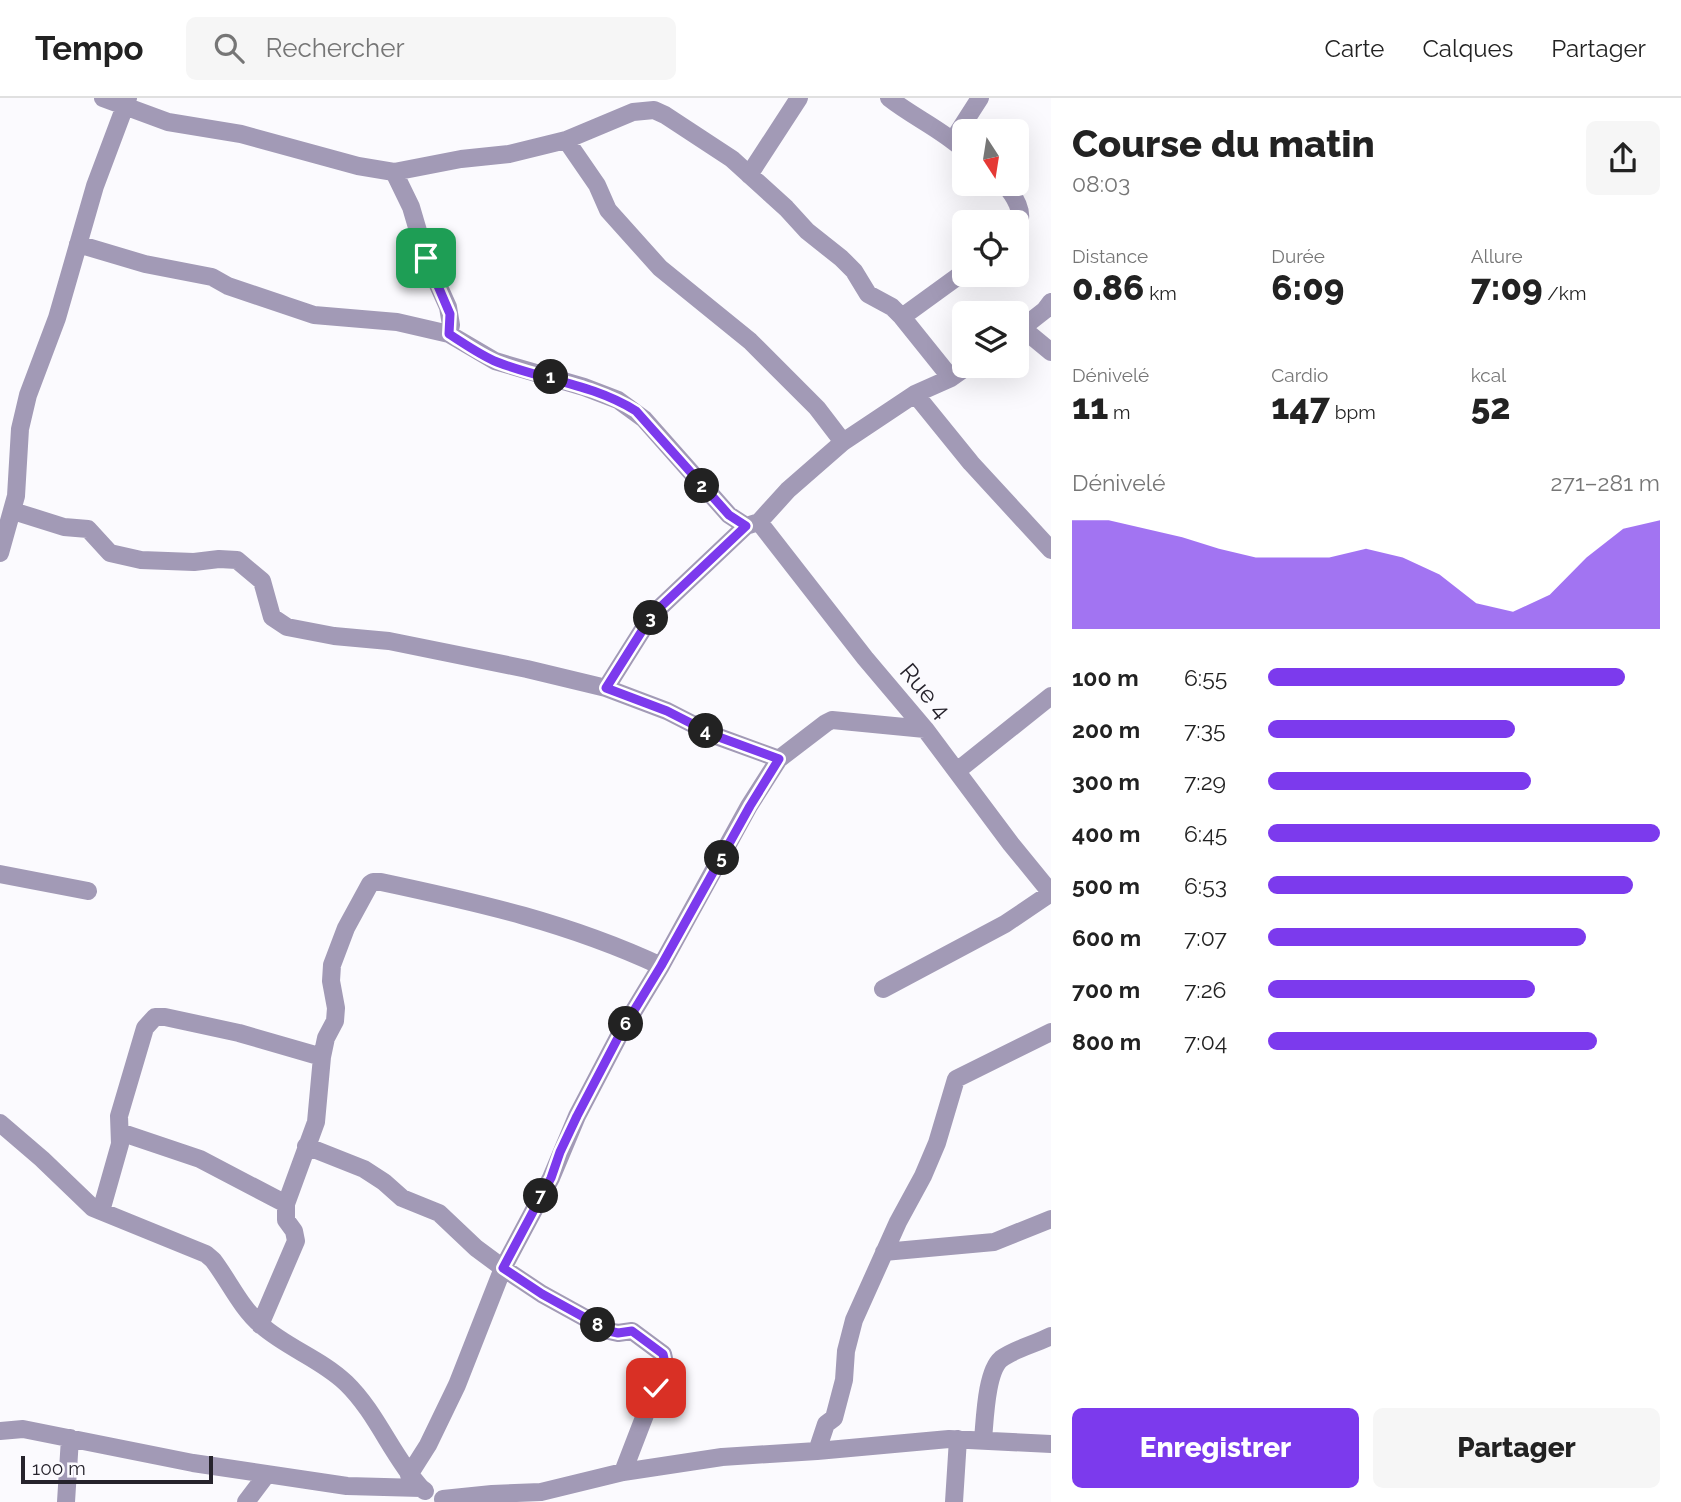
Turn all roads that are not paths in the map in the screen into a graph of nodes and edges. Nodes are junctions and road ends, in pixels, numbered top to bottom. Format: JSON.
{"nodes":[{"id":1,"x":103,"y":98,"type":"edge"},
{"id":2,"x":799,"y":98,"type":"edge"},
{"id":3,"x":889,"y":98,"type":"edge"},
{"id":4,"x":980,"y":98,"type":"edge"},
{"id":5,"x":126,"y":103,"type":"edge"},
{"id":6,"x":971,"y":119,"type":"edge"},
{"id":7,"x":566,"y":140,"type":"junction"},
{"id":8,"x":952,"y":140,"type":"edge"},
{"id":9,"x":394,"y":172,"type":"junction"},
{"id":10,"x":749,"y":175,"type":"junction"},
{"id":11,"x":78,"y":244,"type":"junction"},
{"id":12,"x":952,"y":281,"type":"edge"},
{"id":13,"x":1051,"y":302,"type":"edge"},
{"id":14,"x":902,"y":317,"type":"junction"},
{"id":15,"x":1029,"y":323,"type":"edge"},
{"id":16,"x":449,"y":334,"type":"junction"},
{"id":17,"x":1029,"y":336,"type":"edge"},
{"id":18,"x":1051,"y":352,"type":"edge"},
{"id":19,"x":951,"y":377,"type":"joint"},
{"id":20,"x":915,"y":394,"type":"junction"},
{"id":21,"x":843,"y":442,"type":"junction"},
{"id":22,"x":13,"y":511,"type":"junction"},
{"id":23,"x":752,"y":524,"type":"junction"},
{"id":24,"x":1051,"y":550,"type":"edge"},
{"id":25,"x":0,"y":553,"type":"edge"},
{"id":26,"x":606,"y":688,"type":"junction"},
{"id":27,"x":1051,"y":696,"type":"edge"},
{"id":28,"x":925,"y":729,"type":"junction"},
{"id":29,"x":779,"y":759,"type":"junction"},
{"id":30,"x":957,"y":771,"type":"junction"},
{"id":31,"x":0,"y":874,"type":"edge"},
{"id":32,"x":88,"y":891,"type":"dead end"},
{"id":33,"x":1051,"y":893,"type":"edge"},
{"id":34,"x":661,"y":966,"type":"junction"},
{"id":35,"x":883,"y":989,"type":"dead end"},
{"id":36,"x":1051,"y":1032,"type":"edge"},
{"id":37,"x":322,"y":1057,"type":"junction"},
{"id":38,"x":0,"y":1123,"type":"edge"},
{"id":39,"x":120,"y":1132,"type":"junction"},
{"id":40,"x":306,"y":1146,"type":"junction"},
{"id":41,"x":286,"y":1204,"type":"junction"},
{"id":42,"x":101,"y":1211,"type":"junction"},
{"id":43,"x":1051,"y":1219,"type":"edge"},
{"id":44,"x":884,"y":1252,"type":"junction"},
{"id":45,"x":503,"y":1268,"type":"junction"},
{"id":46,"x":260,"y":1325,"type":"junction"},
{"id":47,"x":1051,"y":1336,"type":"edge"},
{"id":48,"x":0,"y":1431,"type":"edge"},
{"id":49,"x":70,"y":1438,"type":"junction"},
{"id":50,"x":958,"y":1439,"type":"junction"},
{"id":51,"x":983,"y":1439,"type":"junction"},
{"id":52,"x":1051,"y":1444,"type":"edge"},
{"id":53,"x":817,"y":1451,"type":"junction"},
{"id":54,"x":623,"y":1472,"type":"junction"},
{"id":55,"x":267,"y":1474,"type":"junction"},
{"id":56,"x":415,"y":1482,"type":"junction"},
{"id":57,"x":445,"y":1500,"type":"edge"},
{"id":58,"x":66,"y":1502,"type":"edge"},
{"id":59,"x":246,"y":1502,"type":"edge"},
{"id":60,"x":954,"y":1502,"type":"edge"}],
"edges":[{"from":1,"to":5,"type":"street"},
{"from":2,"to":10,"type":"street"},
{"from":3,"to":8,"type":"street"},
{"from":4,"to":6,"type":"street"},
{"from":5,"to":9,"type":"street"},
{"from":5,"to":11,"type":"street"},
{"from":7,"to":9,"type":"street"},
{"from":7,"to":10,"type":"street"},
{"from":7,"to":21,"type":"street"},
{"from":9,"to":16,"type":"street"},
{"from":10,"to":14,"type":"street"},
{"from":11,"to":16,"type":"street","name":"Rue 4"},
{"from":11,"to":22,"type":"street"},
{"from":12,"to":14,"type":"street"},
{"from":13,"to":15,"type":"street"},
{"from":14,"to":19,"type":"street"},
{"from":16,"to":23,"type":"street","name":"Rue 4"},
{"from":17,"to":18,"type":"street"},
{"from":19,"to":20,"type":"street"},
{"from":20,"to":21,"type":"street"},
{"from":20,"to":24,"type":"street"},
{"from":21,"to":23,"type":"street"},
{"from":22,"to":25,"type":"street"},
{"from":22,"to":26,"type":"street"},
{"from":23,"to":26,"type":"street"},
{"from":23,"to":28,"type":"street","name":"Rue 4"},
{"from":26,"to":29,"type":"street"},
{"from":27,"to":30,"type":"street"},
{"from":28,"to":29,"type":"street"},
{"from":28,"to":30,"type":"street","name":"Rue 4"},
{"from":29,"to":34,"type":"street"},
{"from":30,"to":33,"type":"street","name":"Rue 4"},
{"from":31,"to":32,"type":"street"},
{"from":33,"to":35,"type":"street"},
{"from":34,"to":37,"type":"street"},
{"from":34,"to":45,"type":"street"},
{"from":36,"to":44,"type":"street"},
{"from":37,"to":39,"type":"street"},
{"from":37,"to":40,"type":"street"},
{"from":38,"to":42,"type":"street"},
{"from":39,"to":41,"type":"street"},
{"from":39,"to":42,"type":"street"},
{"from":40,"to":41,"type":"street"},
{"from":40,"to":45,"type":"street"},
{"from":41,"to":46,"type":"street"},
{"from":42,"to":46,"type":"street"},
{"from":43,"to":44,"type":"street"},
{"from":44,"to":53,"type":"street"},
{"from":45,"to":54,"type":"street"},
{"from":45,"to":56,"type":"street"},
{"from":46,"to":56,"type":"street"},
{"from":47,"to":51,"type":"street"},
{"from":48,"to":49,"type":"street"},
{"from":49,"to":55,"type":"street"},
{"from":49,"to":58,"type":"street"},
{"from":50,"to":51,"type":"street"},
{"from":50,"to":53,"type":"street"},
{"from":50,"to":60,"type":"street"},
{"from":51,"to":52,"type":"street"},
{"from":53,"to":54,"type":"street"},
{"from":54,"to":57,"type":"street"},
{"from":55,"to":56,"type":"street"},
{"from":55,"to":59,"type":"street"},
{"from":56,"to":57,"type":"street"}]}
